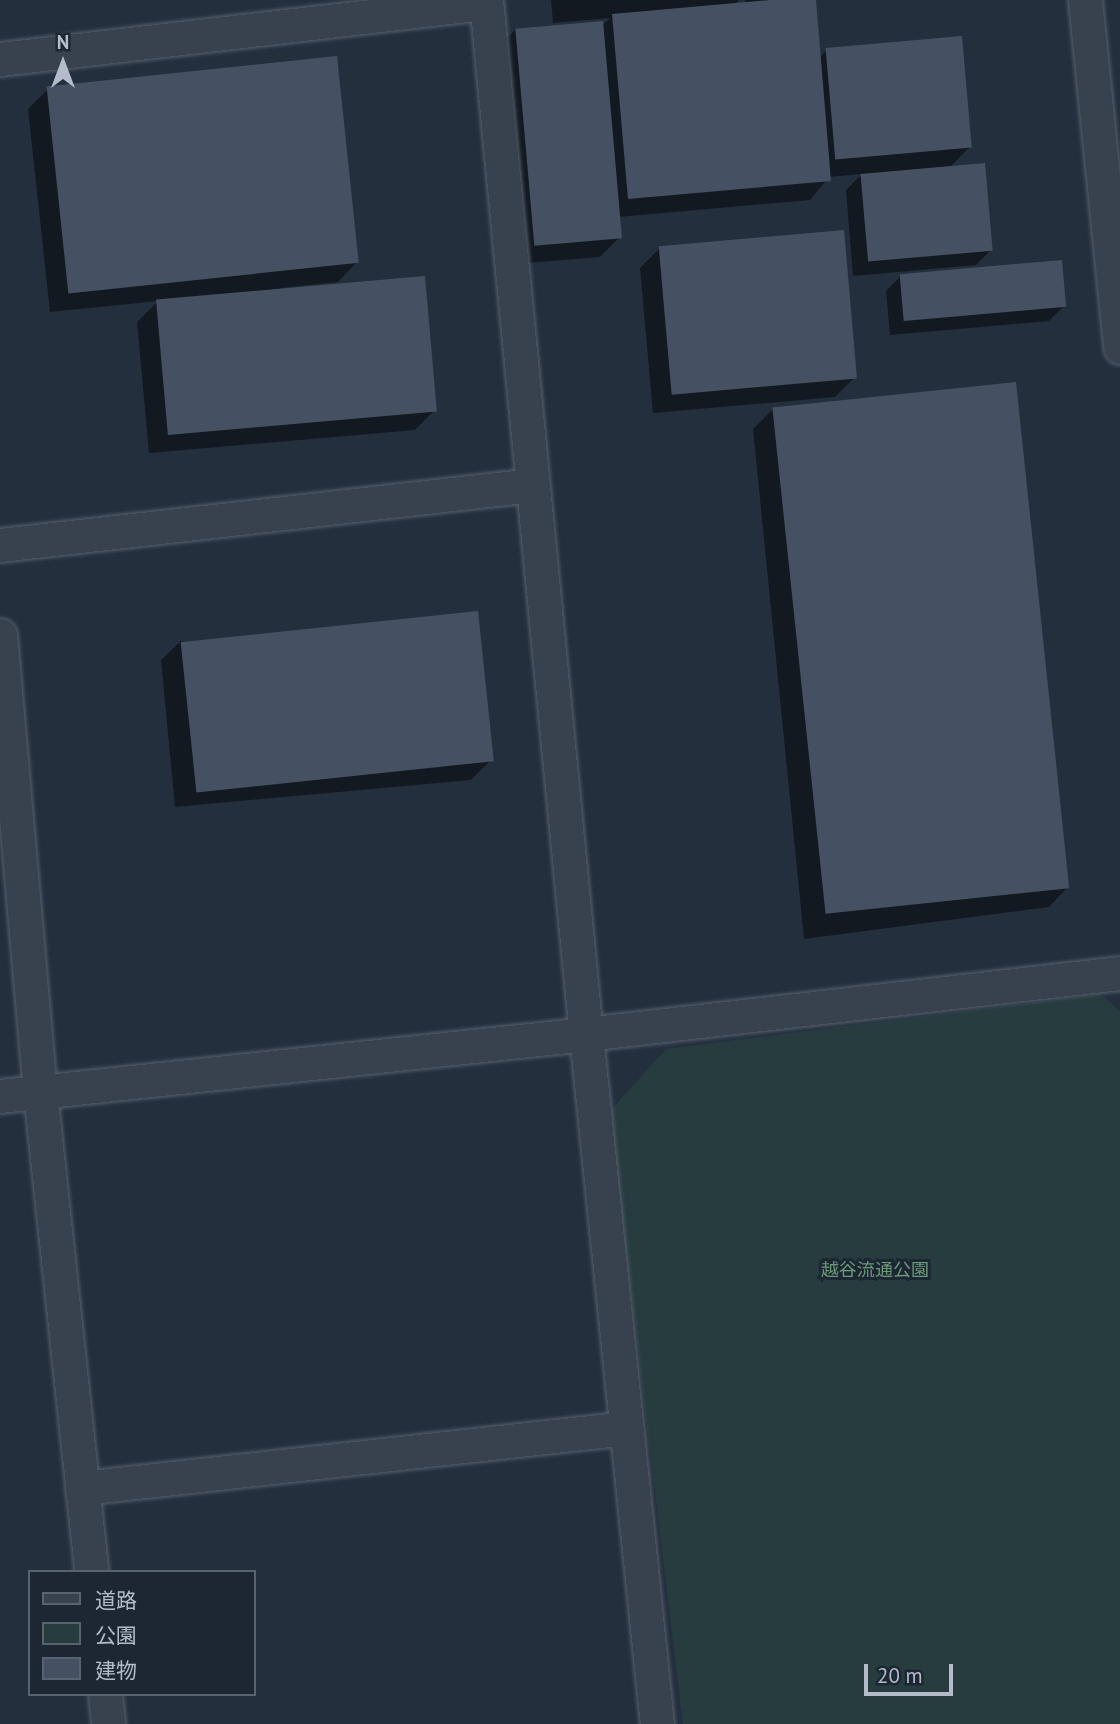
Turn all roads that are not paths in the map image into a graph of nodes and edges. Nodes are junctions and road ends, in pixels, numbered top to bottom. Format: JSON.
{"nodes":[{"id":1,"x":1085,"y":0,"type":"edge"},
{"id":2,"x":486,"y":2,"type":"edge"},
{"id":3,"x":0,"y":59,"type":"edge"},
{"id":4,"x":1120,"y":348,"type":"edge"},
{"id":5,"x":532,"y":485,"type":"junction"},
{"id":6,"x":0,"y":545,"type":"edge"},
{"id":7,"x":0,"y":635,"type":"edge"},
{"id":8,"x":1120,"y":973,"type":"edge"},
{"id":9,"x":586,"y":1034,"type":"junction"},
{"id":10,"x":40,"y":1091,"type":"junction"},
{"id":11,"x":0,"y":1096,"type":"edge"},
{"id":12,"x":627,"y":1429,"type":"junction"},
{"id":13,"x":82,"y":1488,"type":"junction"},
{"id":14,"x":91,"y":1570,"type":"edge"},
{"id":15,"x":105,"y":1696,"type":"edge"},
{"id":16,"x":108,"y":1724,"type":"edge"},
{"id":17,"x":657,"y":1724,"type":"edge"}],
"edges":[{"from":1,"to":4,"type":"street"},
{"from":2,"to":3,"type":"street"},
{"from":2,"to":5,"type":"street"},
{"from":5,"to":6,"type":"street"},
{"from":5,"to":9,"type":"street"},
{"from":7,"to":10,"type":"street"},
{"from":8,"to":9,"type":"street"},
{"from":9,"to":10,"type":"street"},
{"from":9,"to":12,"type":"street"},
{"from":10,"to":11,"type":"street"},
{"from":10,"to":13,"type":"street"},
{"from":12,"to":13,"type":"street"},
{"from":12,"to":17,"type":"street"},
{"from":13,"to":14,"type":"street"},
{"from":15,"to":16,"type":"street"}]}
